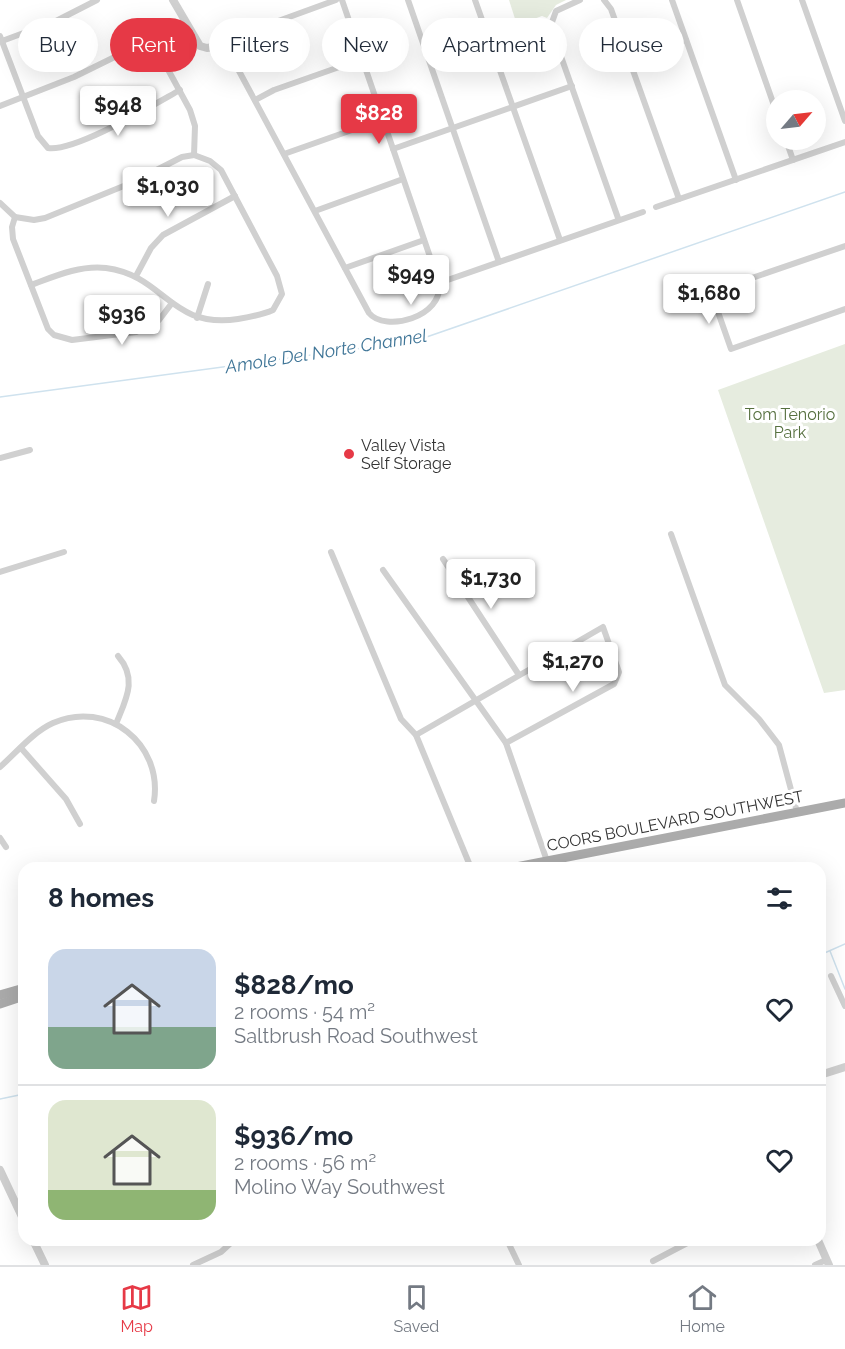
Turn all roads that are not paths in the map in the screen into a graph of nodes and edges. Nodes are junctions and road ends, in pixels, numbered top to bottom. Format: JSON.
{"nodes":[{"id":1,"x":96,"y":0,"type":"edge"},
{"id":2,"x":173,"y":0,"type":"edge"},
{"id":3,"x":336,"y":0,"type":"edge"},
{"id":4,"x":342,"y":0,"type":"edge"},
{"id":5,"x":408,"y":0,"type":"edge"},
{"id":6,"x":475,"y":0,"type":"edge"},
{"id":7,"x":604,"y":0,"type":"edge"},
{"id":8,"x":672,"y":0,"type":"edge"},
{"id":9,"x":737,"y":0,"type":"edge"},
{"id":10,"x":802,"y":0,"type":"edge"},
{"id":11,"x":578,"y":1,"type":"edge"},
{"id":12,"x":286,"y":18,"type":"edge"},
{"id":13,"x":348,"y":18,"type":"edge"},
{"id":14,"x":614,"y":18,"type":"edge"},
{"id":15,"x":1,"y":39,"type":"edge"},
{"id":16,"x":686,"y":40,"type":"joint"},
{"id":17,"x":209,"y":48,"type":"edge"},
{"id":18,"x":240,"y":72,"type":"edge"},
{"id":19,"x":325,"y":72,"type":"edge"},
{"id":20,"x":367,"y":72,"type":"edge"},
{"id":21,"x":633,"y":72,"type":"edge"},
{"id":22,"x":572,"y":86,"type":"junction"},
{"id":23,"x":180,"y":90,"type":"junction"},
{"id":24,"x":769,"y":90,"type":"edge"},
{"id":25,"x":23,"y":97,"type":"junction"},
{"id":26,"x":255,"y":100,"type":"junction"},
{"id":27,"x":0,"y":106,"type":"edge"},
{"id":28,"x":513,"y":107,"type":"junction"},
{"id":29,"x":383,"y":119,"type":"junction"},
{"id":30,"x":845,"y":121,"type":"edge"},
{"id":31,"x":453,"y":128,"type":"junction"},
{"id":32,"x":845,"y":142,"type":"edge"},
{"id":33,"x":393,"y":149,"type":"junction"},
{"id":34,"x":790,"y":150,"type":"edge"},
{"id":35,"x":284,"y":154,"type":"junction"},
{"id":36,"x":194,"y":155,"type":"junction"},
{"id":37,"x":793,"y":160,"type":"junction"},
{"id":38,"x":403,"y":179,"type":"junction"},
{"id":39,"x":736,"y":180,"type":"junction"},
{"id":40,"x":235,"y":196,"type":"junction"},
{"id":41,"x":679,"y":200,"type":"junction"},
{"id":42,"x":0,"y":203,"type":"edge"},
{"id":43,"x":656,"y":207,"type":"dead end"},
{"id":44,"x":315,"y":212,"type":"junction"},
{"id":45,"x":643,"y":212,"type":"dead end"},
{"id":46,"x":15,"y":217,"type":"junction"},
{"id":47,"x":618,"y":218,"type":"junction"},
{"id":48,"x":424,"y":240,"type":"junction"},
{"id":49,"x":560,"y":240,"type":"junction"},
{"id":50,"x":845,"y":246,"type":"edge"},
{"id":51,"x":499,"y":262,"type":"junction"},
{"id":52,"x":345,"y":268,"type":"junction"},
{"id":53,"x":136,"y":276,"type":"junction"},
{"id":54,"x":439,"y":283,"type":"junction"},
{"id":55,"x":208,"y":284,"type":"dead end"},
{"id":56,"x":31,"y":285,"type":"junction"},
{"id":57,"x":172,"y":303,"type":"junction"},
{"id":58,"x":845,"y":309,"type":"edge"},
{"id":59,"x":197,"y":318,"type":"junction"},
{"id":60,"x":30,"y":450,"type":"dead end"},
{"id":61,"x":0,"y":458,"type":"edge"},
{"id":62,"x":671,"y":534,"type":"dead end"},
{"id":63,"x":64,"y":552,"type":"dead end"},
{"id":64,"x":331,"y":552,"type":"dead end"},
{"id":65,"x":443,"y":559,"type":"dead end"},
{"id":66,"x":383,"y":570,"type":"dead end"},
{"id":67,"x":0,"y":572,"type":"edge"},
{"id":68,"x":118,"y":656,"type":"dead end"},
{"id":69,"x":519,"y":675,"type":"junction"},
{"id":70,"x":476,"y":701,"type":"junction"},
{"id":71,"x":116,"y":724,"type":"junction"},
{"id":72,"x":416,"y":735,"type":"junction"},
{"id":73,"x":506,"y":743,"type":"junction"},
{"id":74,"x":21,"y":748,"type":"junction"},
{"id":75,"x":0,"y":767,"type":"edge"},
{"id":76,"x":154,"y":801,"type":"dead end"},
{"id":77,"x":845,"y":803,"type":"edge"},
{"id":78,"x":797,"y":812,"type":"junction"},
{"id":79,"x":80,"y":824,"type":"dead end"},
{"id":80,"x":0,"y":838,"type":"edge"},
{"id":81,"x":6,"y":847,"type":"dead end"},
{"id":82,"x":547,"y":861,"type":"junction"},
{"id":83,"x":469,"y":862,"type":"edge"},
{"id":84,"x":542,"y":862,"type":"edge"},
{"id":85,"x":831,"y":976,"type":"dead end"},
{"id":86,"x":18,"y":990,"type":"edge"},
{"id":87,"x":0,"y":995,"type":"edge"},
{"id":88,"x":18,"y":998,"type":"edge"},
{"id":89,"x":0,"y":1004,"type":"edge"},
{"id":90,"x":845,"y":1006,"type":"edge"},
{"id":91,"x":845,"y":1067,"type":"edge"},
{"id":92,"x":826,"y":1073,"type":"edge"},
{"id":93,"x":0,"y":1170,"type":"edge"},
{"id":94,"x":18,"y":1208,"type":"edge"},
{"id":95,"x":36,"y":1246,"type":"edge"},
{"id":96,"x":228,"y":1246,"type":"edge"},
{"id":97,"x":510,"y":1246,"type":"edge"},
{"id":98,"x":682,"y":1246,"type":"edge"},
{"id":99,"x":821,"y":1246,"type":"edge"},
{"id":100,"x":653,"y":1261,"type":"dead end"},
{"id":101,"x":828,"y":1262,"type":"edge"},
{"id":102,"x":45,"y":1265,"type":"edge"},
{"id":103,"x":193,"y":1265,"type":"edge"},
{"id":104,"x":519,"y":1265,"type":"edge"},
{"id":105,"x":815,"y":1265,"type":"edge"}],
"edges":[{"from":1,"to":15,"type":"street"},
{"from":2,"to":17,"type":"street"},
{"from":3,"to":12,"type":"street"},
{"from":4,"to":13,"type":"street"},
{"from":5,"to":31,"type":"street"},
{"from":6,"to":28,"type":"street"},
{"from":7,"to":14,"type":"street"},
{"from":8,"to":16,"type":"street"},
{"from":9,"to":24,"type":"street"},
{"from":10,"to":30,"type":"street"},
{"from":11,"to":22,"type":"street"},
{"from":15,"to":25,"type":"street"},
{"from":16,"to":39,"type":"street"},
{"from":18,"to":26,"type":"street"},
{"from":19,"to":26,"type":"street"},
{"from":20,"to":29,"type":"street"},
{"from":21,"to":41,"type":"street"},
{"from":22,"to":28,"type":"street"},
{"from":22,"to":47,"type":"street"},
{"from":23,"to":25,"type":"street"},
{"from":23,"to":25,"type":"street"},
{"from":23,"to":36,"type":"street"},
{"from":25,"to":27,"type":"street"},
{"from":26,"to":35,"type":"street"},
{"from":28,"to":31,"type":"street"},
{"from":28,"to":49,"type":"street"},
{"from":29,"to":33,"type":"street"},
{"from":29,"to":35,"type":"street"},
{"from":31,"to":33,"type":"street"},
{"from":31,"to":51,"type":"street"},
{"from":32,"to":37,"type":"street"},
{"from":33,"to":38,"type":"street"},
{"from":34,"to":37,"type":"street"},
{"from":35,"to":44,"type":"street"},
{"from":36,"to":40,"type":"street"},
{"from":36,"to":46,"type":"street"},
{"from":37,"to":39,"type":"street"},
{"from":38,"to":44,"type":"street"},
{"from":38,"to":48,"type":"street"},
{"from":39,"to":41,"type":"street"},
{"from":40,"to":53,"type":"street"},
{"from":40,"to":59,"type":"street"},
{"from":41,"to":43,"type":"street"},
{"from":42,"to":46,"type":"street"},
{"from":44,"to":52,"type":"street"},
{"from":45,"to":47,"type":"street"},
{"from":46,"to":56,"type":"street"},
{"from":47,"to":49,"type":"street"},
{"from":48,"to":52,"type":"street"},
{"from":48,"to":54,"type":"street"},
{"from":49,"to":51,"type":"street"},
{"from":50,"to":58,"type":"street"},
{"from":51,"to":54,"type":"street"},
{"from":52,"to":54,"type":"street"},
{"from":53,"to":56,"type":"street"},
{"from":53,"to":57,"type":"street"},
{"from":55,"to":59,"type":"street"},
{"from":56,"to":57,"type":"street"},
{"from":57,"to":59,"type":"street"},
{"from":60,"to":61,"type":"street"},
{"from":62,"to":78,"type":"street"},
{"from":63,"to":67,"type":"street"},
{"from":64,"to":72,"type":"street"},
{"from":65,"to":69,"type":"street"},
{"from":66,"to":70,"type":"street"},
{"from":68,"to":71,"type":"street"},
{"from":69,"to":70,"type":"street"},
{"from":69,"to":73,"type":"street"},
{"from":70,"to":72,"type":"street"},
{"from":70,"to":73,"type":"street"},
{"from":71,"to":74,"type":"street"},
{"from":71,"to":76,"type":"street"},
{"from":72,"to":83,"type":"street"},
{"from":73,"to":82,"type":"street"},
{"from":74,"to":75,"type":"street"},
{"from":74,"to":79,"type":"street"},
{"from":77,"to":78,"type":"main road","name":"COORS BOULEVARD SOUTHWEST"},
{"from":78,"to":82,"type":"main road","name":"COORS BOULEVARD SOUTHWEST"},
{"from":80,"to":81,"type":"street"},
{"from":82,"to":84,"type":"main road","name":"COORS BOULEVARD SOUTHWEST"},
{"from":85,"to":90,"type":"street"},
{"from":86,"to":87,"type":"main road"},
{"from":88,"to":89,"type":"main road"},
{"from":91,"to":92,"type":"street"},
{"from":93,"to":94,"type":"street"},
{"from":95,"to":102,"type":"street"},
{"from":96,"to":103,"type":"street"},
{"from":97,"to":104,"type":"street"},
{"from":98,"to":100,"type":"street"},
{"from":99,"to":101,"type":"street"},
{"from":101,"to":105,"type":"street"}]}
